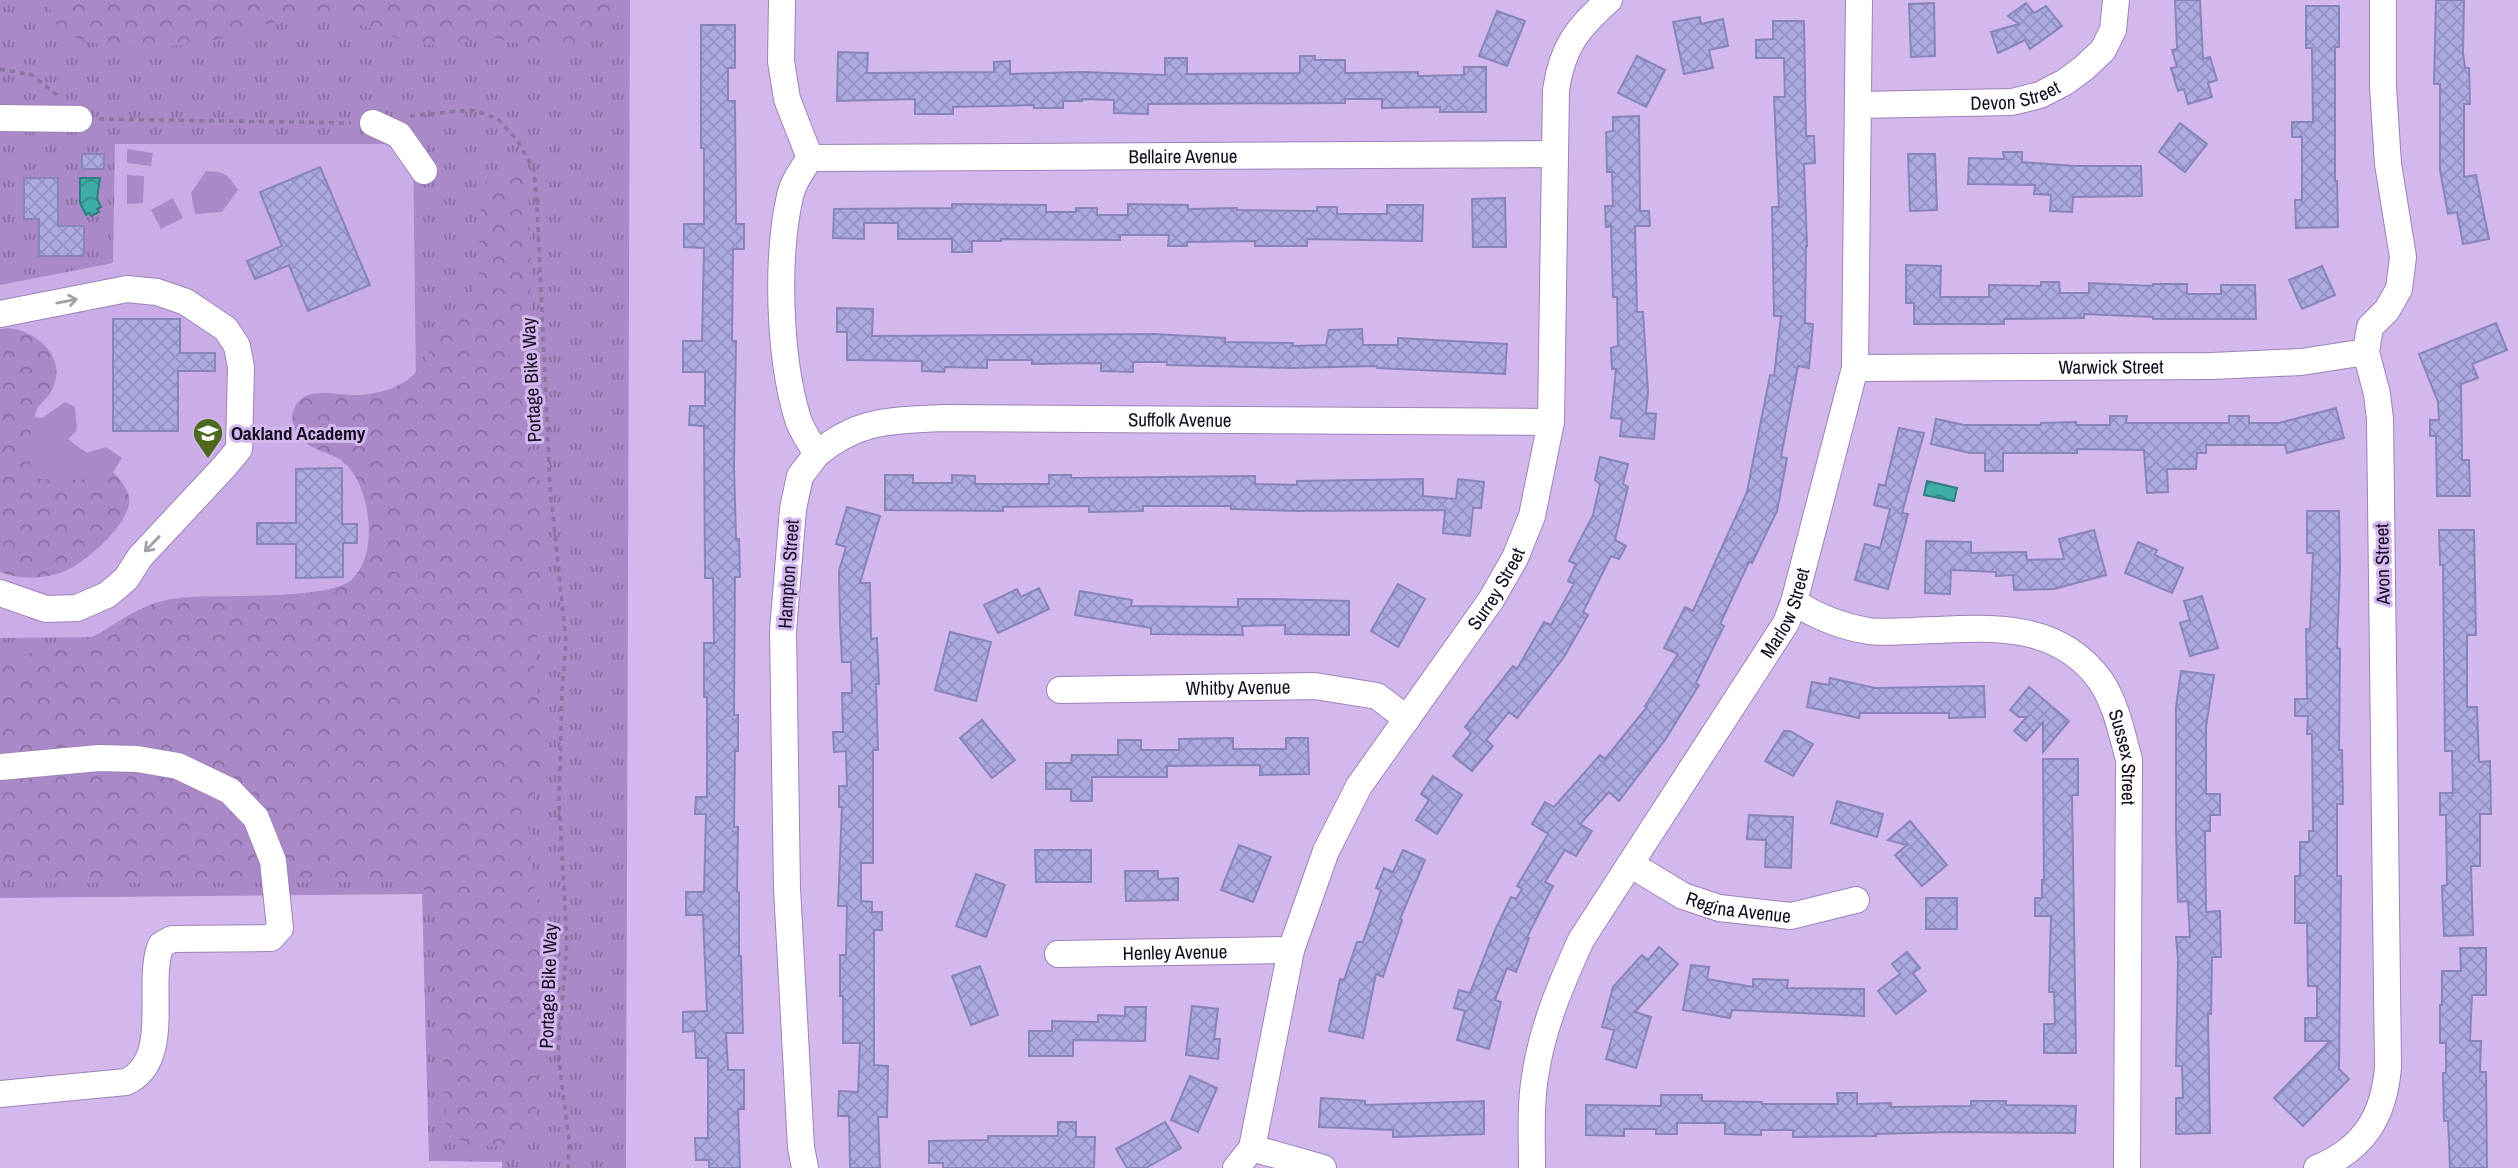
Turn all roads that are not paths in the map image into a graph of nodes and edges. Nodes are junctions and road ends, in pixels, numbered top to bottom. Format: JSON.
{"nodes":[{"id":1,"x":1609,"y":0,"type":"edge"},
{"id":2,"x":1859,"y":0,"type":"edge"},
{"id":3,"x":2116,"y":0,"type":"edge"},
{"id":4,"x":2383,"y":0,"type":"edge"},
{"id":5,"x":782,"y":2,"type":"dead end"},
{"id":6,"x":1858,"y":104,"type":"junction"},
{"id":7,"x":0,"y":118,"type":"edge"},
{"id":8,"x":79,"y":119,"type":"road end"},
{"id":9,"x":373,"y":123,"type":"road end"},
{"id":10,"x":1555,"y":154,"type":"junction"},
{"id":11,"x":810,"y":158,"type":"junction"},
{"id":12,"x":424,"y":171,"type":"dead end"},
{"id":13,"x":0,"y":314,"type":"edge"},
{"id":14,"x":2366,"y":352,"type":"junction"},
{"id":15,"x":1855,"y":368,"type":"junction"},
{"id":16,"x":1551,"y":422,"type":"junction"},
{"id":17,"x":817,"y":454,"type":"junction"},
{"id":18,"x":0,"y":593,"type":"edge"},
{"id":19,"x":1794,"y":602,"type":"junction"},
{"id":20,"x":1060,"y":690,"type":"dead end"},
{"id":21,"x":1407,"y":719,"type":"junction"},
{"id":22,"x":0,"y":767,"type":"edge"},
{"id":23,"x":1630,"y":864,"type":"junction"},
{"id":24,"x":1856,"y":900,"type":"dead end"},
{"id":25,"x":1292,"y":950,"type":"junction"},
{"id":26,"x":1058,"y":954,"type":"dead end"},
{"id":27,"x":0,"y":1094,"type":"edge"},
{"id":28,"x":1244,"y":1158,"type":"edge"},
{"id":29,"x":805,"y":1168,"type":"edge"},
{"id":30,"x":1323,"y":1168,"type":"edge"},
{"id":31,"x":1532,"y":1168,"type":"edge"},
{"id":32,"x":2127,"y":1168,"type":"edge"},
{"id":33,"x":2317,"y":1168,"type":"edge"}],
"edges":[{"from":1,"to":10,"type":"street","name":"Surrey Street"},
{"from":2,"to":6,"type":"street","name":"Marlow Street"},
{"from":3,"to":6,"type":"street","name":"Devon Street"},
{"from":4,"to":14,"type":"street"},
{"from":5,"to":11,"type":"street"},
{"from":6,"to":15,"type":"street","name":"Marlow Street"},
{"from":7,"to":8,"type":"street"},
{"from":9,"to":12,"type":"street"},
{"from":10,"to":11,"type":"street","name":"Bellaire Avenue"},
{"from":10,"to":16,"type":"street","name":"Surrey Street"},
{"from":11,"to":17,"type":"street"},
{"from":13,"to":18,"type":"street","one_way":true},
{"from":14,"to":15,"type":"street","name":"Warwick Street"},
{"from":14,"to":33,"type":"street","name":"Avon Street"},
{"from":15,"to":19,"type":"street","name":"Marlow Street"},
{"from":16,"to":17,"type":"street","name":"Suffolk Avenue"},
{"from":16,"to":21,"type":"street","name":"Surrey Street"},
{"from":17,"to":29,"type":"street","name":"Hampton Street"},
{"from":19,"to":23,"type":"street","name":"Marlow Street"},
{"from":19,"to":32,"type":"street","name":"Sussex Street"},
{"from":20,"to":21,"type":"street","name":"Whitby Avenue"},
{"from":21,"to":25,"type":"street","name":"Surrey Street"},
{"from":22,"to":27,"type":"street"},
{"from":23,"to":24,"type":"street","name":"Regina Avenue"},
{"from":23,"to":31,"type":"street","name":"Marlow Street"},
{"from":25,"to":26,"type":"street","name":"Henley Avenue"},
{"from":25,"to":28,"type":"street","name":"Surrey Street"},
{"from":28,"to":30,"type":"street"}]}
